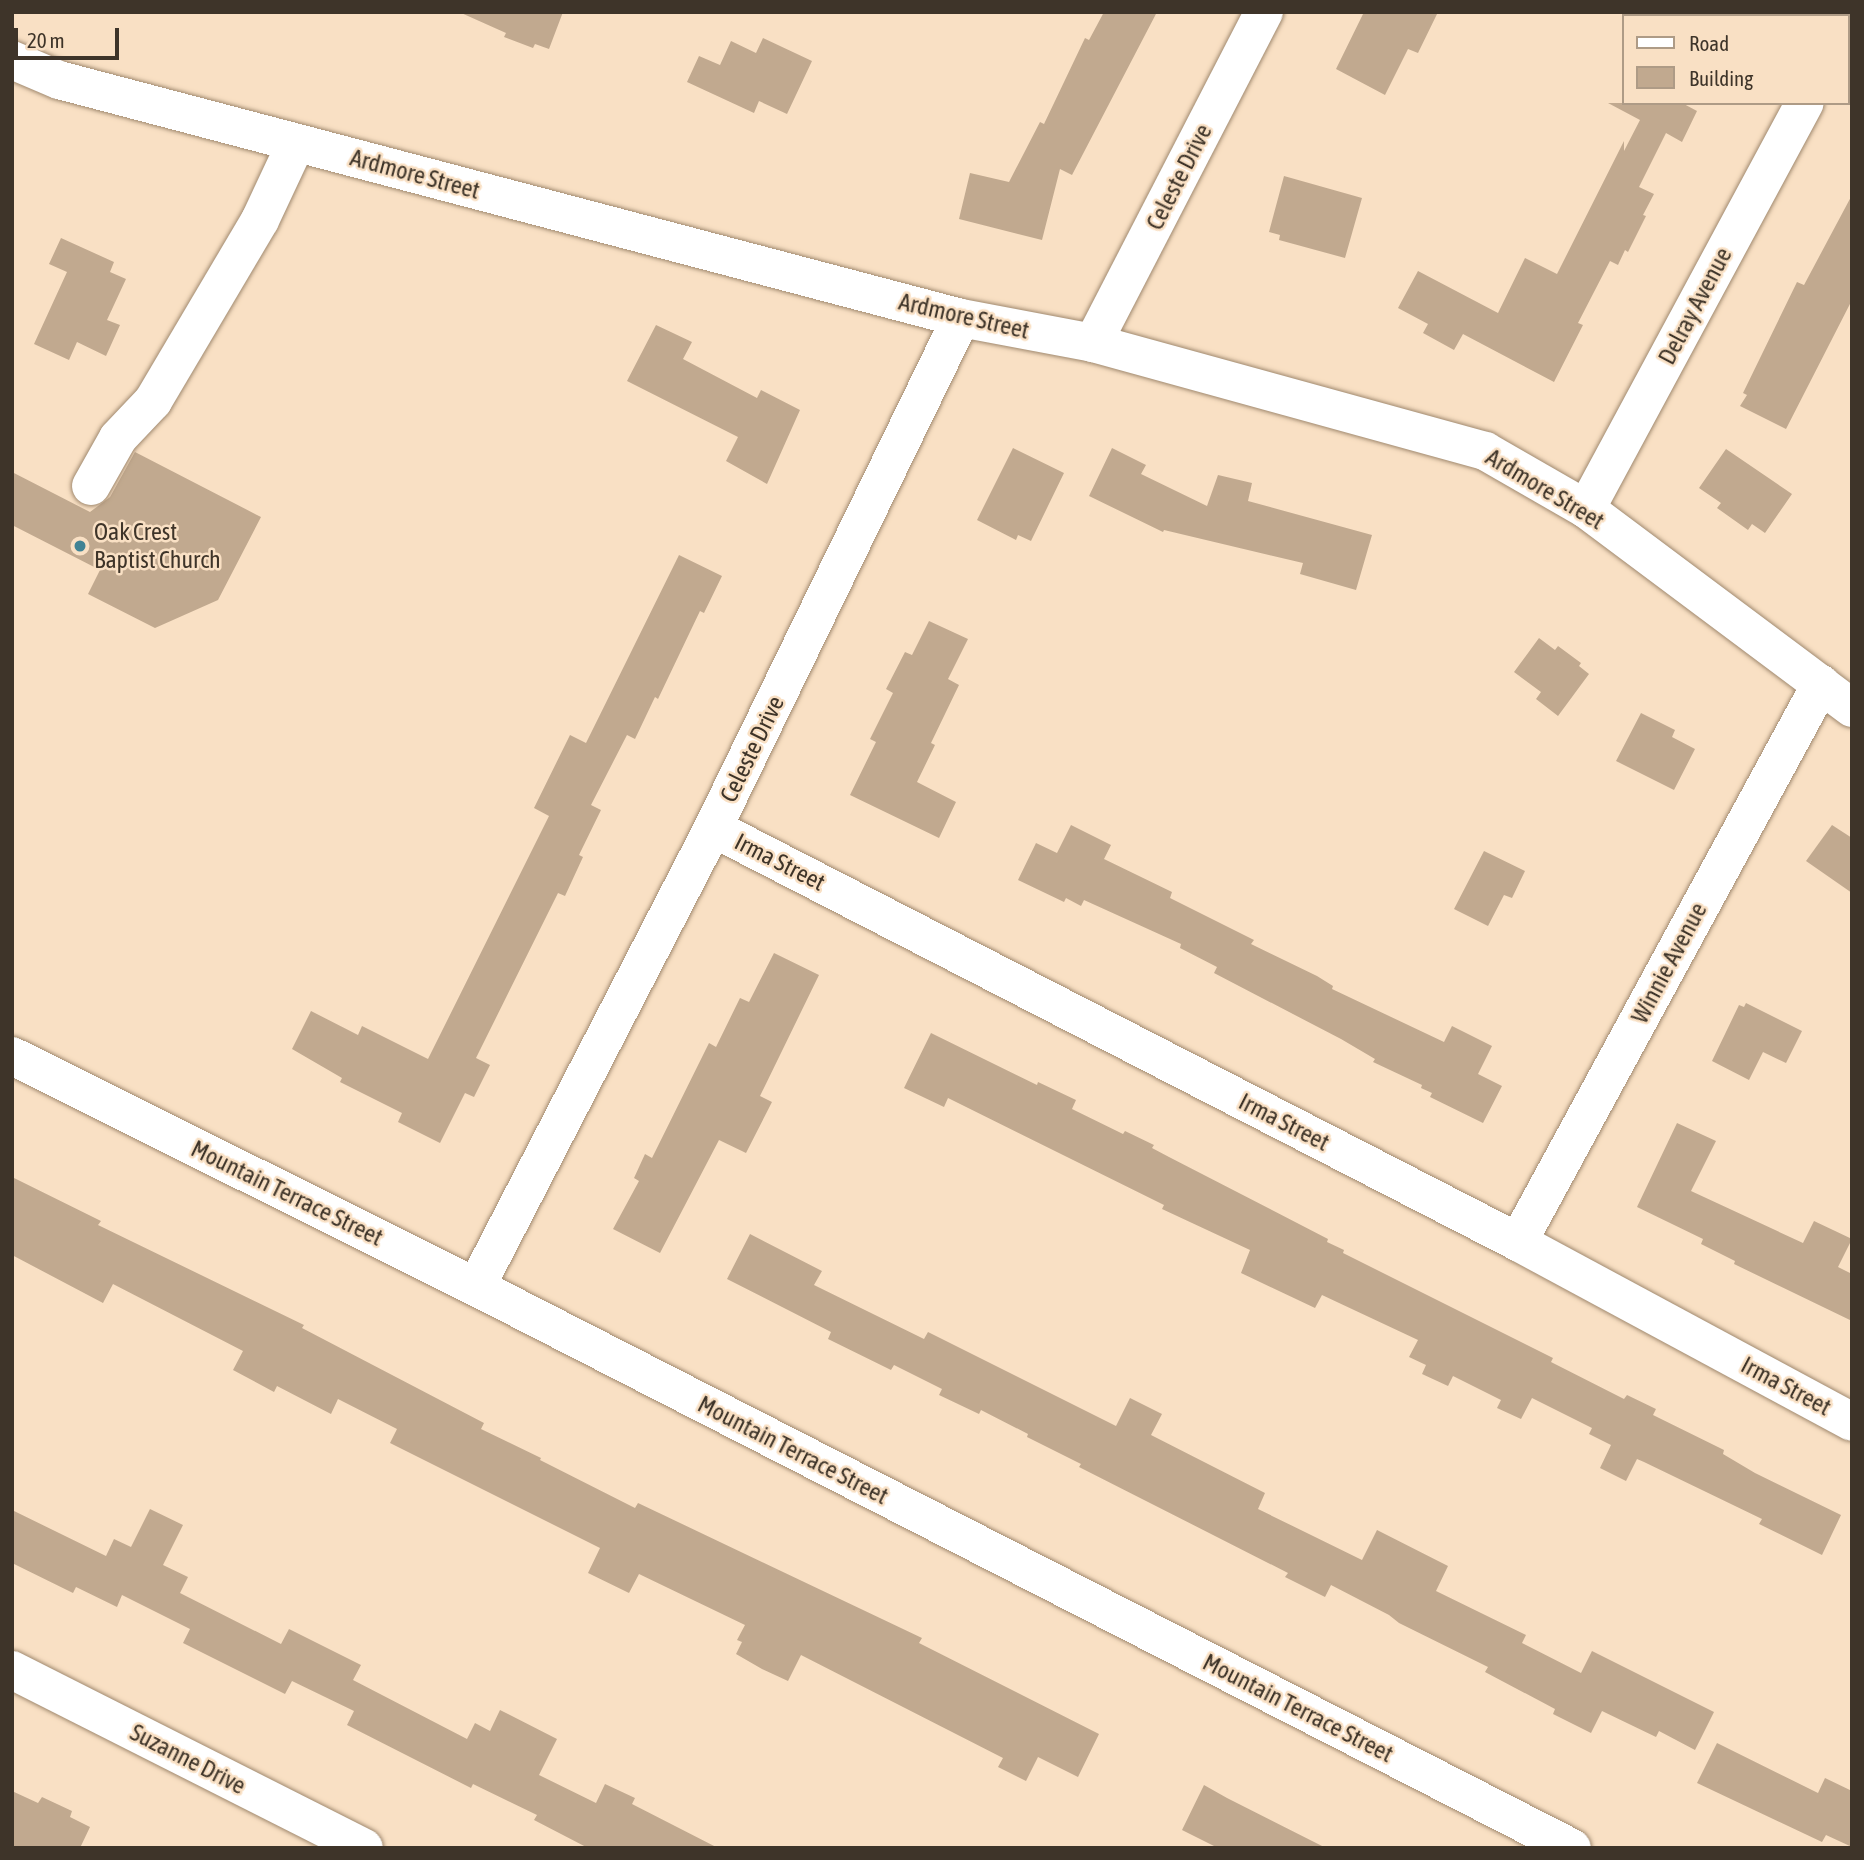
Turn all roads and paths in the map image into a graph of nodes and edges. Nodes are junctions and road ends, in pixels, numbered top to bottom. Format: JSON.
{"nodes":[{"id":1,"x":1264,"y":12,"type":"edge"},
{"id":2,"x":12,"y":60,"type":"edge"},
{"id":3,"x":1804,"y":105,"type":"edge"},
{"id":4,"x":296,"y":143,"type":"junction"},
{"id":5,"x":961,"y":318,"type":"junction"},
{"id":6,"x":1093,"y":343,"type":"junction"},
{"id":7,"x":90,"y":486,"type":"dead end"},
{"id":8,"x":1586,"y":509,"type":"junction"},
{"id":9,"x":1821,"y":684,"type":"junction"},
{"id":10,"x":1852,"y":708,"type":"edge"},
{"id":11,"x":713,"y":828,"type":"junction"},
{"id":12,"x":12,"y":1056,"type":"edge"},
{"id":13,"x":1518,"y":1242,"type":"junction"},
{"id":14,"x":476,"y":1287,"type":"junction"},
{"id":15,"x":1852,"y":1422,"type":"edge"},
{"id":16,"x":12,"y":1670,"type":"edge"},
{"id":17,"x":363,"y":1848,"type":"edge"},
{"id":18,"x":1572,"y":1848,"type":"edge"}],
"edges":[{"from":1,"to":6,"type":"street","name":"Celeste Drive"},
{"from":2,"to":4,"type":"street","name":"Ardmore Street"},
{"from":3,"to":8,"type":"street","name":"Delray Avenue"},
{"from":4,"to":5,"type":"street","name":"Ardmore Street"},
{"from":4,"to":7,"type":"street"},
{"from":5,"to":6,"type":"street","name":"Ardmore Street"},
{"from":5,"to":11,"type":"street","name":"Celeste Drive"},
{"from":6,"to":8,"type":"street","name":"Ardmore Street"},
{"from":8,"to":9,"type":"street","name":"Ardmore Street"},
{"from":9,"to":10,"type":"street","name":"Ardmore Street"},
{"from":9,"to":13,"type":"street","name":"Winnie Avenue"},
{"from":11,"to":13,"type":"street","name":"Irma Street"},
{"from":11,"to":14,"type":"street","name":"Celeste Drive"},
{"from":12,"to":14,"type":"street","name":"Mountain Terrace Street"},
{"from":13,"to":15,"type":"street","name":"Irma Street"},
{"from":14,"to":18,"type":"street","name":"Mountain Terrace Street"},
{"from":16,"to":17,"type":"street","name":"Suzanne Drive"}]}
